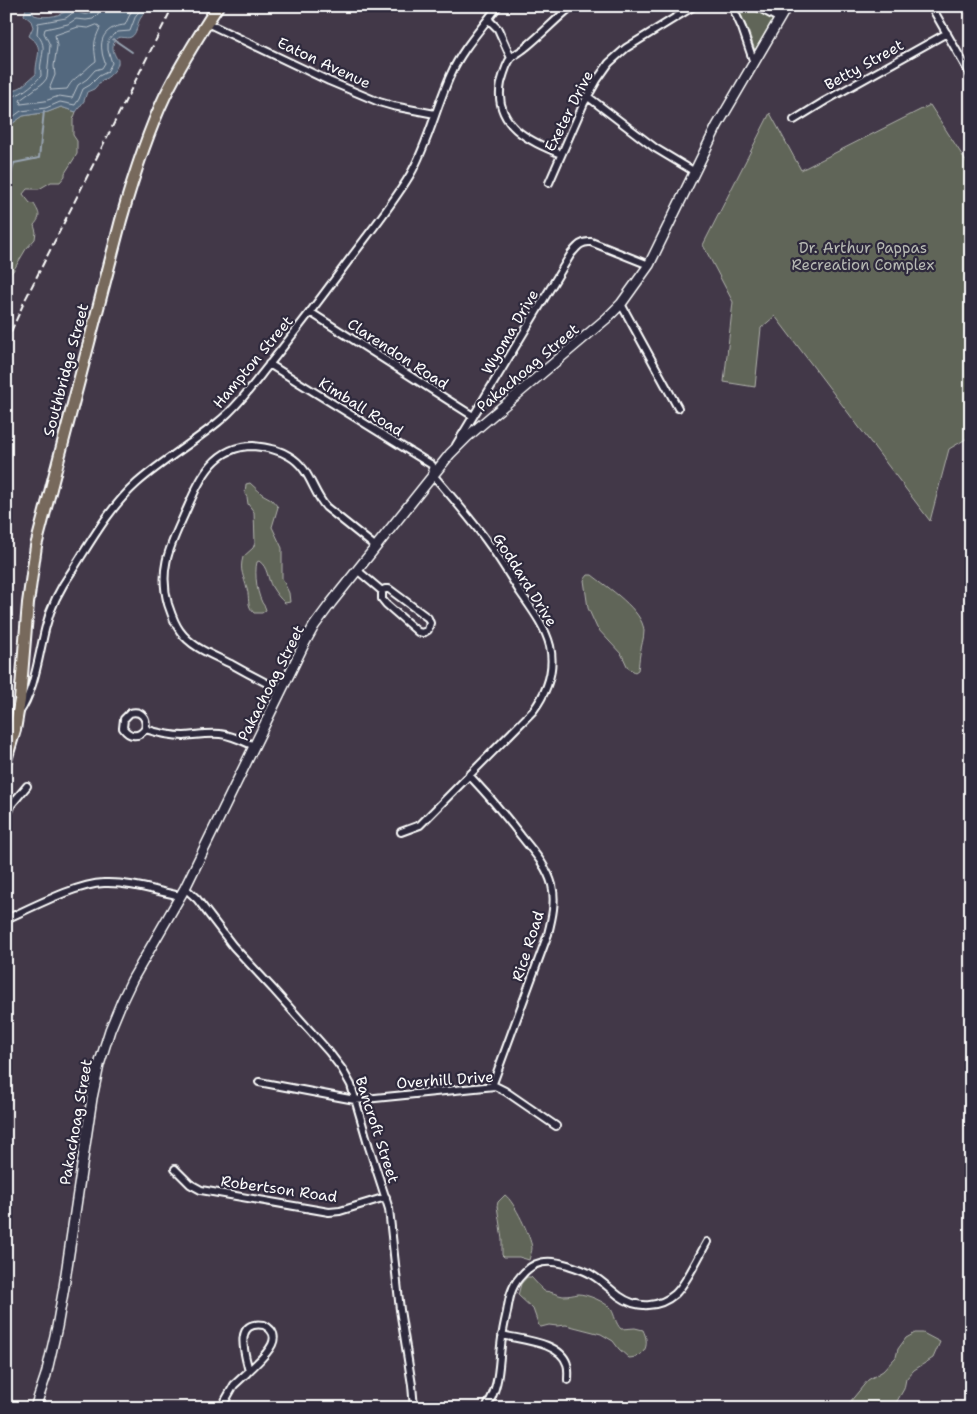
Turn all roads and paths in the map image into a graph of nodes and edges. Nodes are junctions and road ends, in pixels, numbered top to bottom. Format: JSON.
{"nodes":[{"id":1,"x":218,"y":6,"type":"edge"},
{"id":2,"x":498,"y":6,"type":"edge"},
{"id":3,"x":572,"y":6,"type":"edge"},
{"id":4,"x":694,"y":6,"type":"edge"},
{"id":5,"x":732,"y":6,"type":"edge"},
{"id":6,"x":756,"y":6,"type":"edge"},
{"id":7,"x":787,"y":6,"type":"edge"},
{"id":8,"x":931,"y":6,"type":"edge"},
{"id":9,"x":780,"y":19,"type":"junction"},
{"id":10,"x":488,"y":20,"type":"junction"},
{"id":11,"x":207,"y":23,"type":"junction"},
{"id":12,"x":947,"y":33,"type":"junction"},
{"id":13,"x":511,"y":58,"type":"junction"},
{"id":14,"x":754,"y":63,"type":"junction"},
{"id":15,"x":971,"y":76,"type":"edge"},
{"id":16,"x":587,"y":96,"type":"junction"},
{"id":17,"x":435,"y":114,"type":"junction"},
{"id":18,"x":794,"y":120,"type":"dead end"},
{"id":19,"x":561,"y":154,"type":"junction"},
{"id":20,"x":695,"y":172,"type":"junction"},
{"id":21,"x":548,"y":183,"type":"dead end"},
{"id":22,"x":649,"y":265,"type":"junction"},
{"id":23,"x":621,"y":304,"type":"junction"},
{"id":24,"x":310,"y":312,"type":"junction"},
{"id":25,"x":269,"y":364,"type":"junction"},
{"id":26,"x":678,"y":408,"type":"dead end"},
{"id":27,"x":473,"y":416,"type":"junction"},
{"id":28,"x":450,"y":454,"type":"junction"},
{"id":29,"x":434,"y":475,"type":"junction"},
{"id":30,"x":376,"y":547,"type":"junction"},
{"id":31,"x":357,"y":570,"type":"junction"},
{"id":32,"x":382,"y":591,"type":"junction"},
{"id":33,"x":281,"y":690,"type":"junction"},
{"id":34,"x":17,"y":716,"type":"junction"},
{"id":35,"x":145,"y":729,"type":"dead end"},
{"id":36,"x":254,"y":746,"type":"junction"},
{"id":37,"x":6,"y":760,"type":"edge"},
{"id":38,"x":469,"y":775,"type":"junction"},
{"id":39,"x":27,"y":786,"type":"dead end"},
{"id":40,"x":6,"y":818,"type":"edge"},
{"id":41,"x":402,"y":832,"type":"dead end"},
{"id":42,"x":183,"y":892,"type":"junction"},
{"id":43,"x":6,"y":919,"type":"edge"},
{"id":44,"x":259,"y":1082,"type":"dead end"},
{"id":45,"x":492,"y":1086,"type":"junction"},
{"id":46,"x":355,"y":1100,"type":"junction"},
{"id":47,"x":556,"y":1126,"type":"dead end"},
{"id":48,"x":175,"y":1170,"type":"dead end"},
{"id":49,"x":386,"y":1197,"type":"junction"},
{"id":50,"x":707,"y":1242,"type":"dead end"},
{"id":51,"x":502,"y":1335,"type":"junction"},
{"id":52,"x":249,"y":1371,"type":"junction"},
{"id":53,"x":568,"y":1380,"type":"dead end"},
{"id":54,"x":36,"y":1406,"type":"edge"},
{"id":55,"x":50,"y":1408,"type":"edge"},
{"id":56,"x":221,"y":1408,"type":"edge"},
{"id":57,"x":414,"y":1408,"type":"edge"},
{"id":58,"x":486,"y":1408,"type":"edge"}],
"edges":[{"from":1,"to":11,"type":"main road","name":"Southbridge Street"},
{"from":2,"to":10,"type":"street","name":"Hampton Street"},
{"from":3,"to":13,"type":"street"},
{"from":4,"to":16,"type":"street","name":"Exeter Drive"},
{"from":5,"to":14,"type":"street"},
{"from":6,"to":9,"type":"street"},
{"from":7,"to":9,"type":"street","name":"Pakachoag Street"},
{"from":8,"to":12,"type":"street"},
{"from":9,"to":14,"type":"street","name":"Pakachoag Street"},
{"from":10,"to":13,"type":"street"},
{"from":10,"to":17,"type":"street","name":"Hampton Street"},
{"from":11,"to":17,"type":"street","name":"Eaton Avenue"},
{"from":11,"to":34,"type":"main road","name":"Southbridge Street"},
{"from":12,"to":15,"type":"street"},
{"from":12,"to":18,"type":"street","name":"Betty Street"},
{"from":13,"to":19,"type":"street"},
{"from":14,"to":20,"type":"street","name":"Pakachoag Street"},
{"from":16,"to":19,"type":"street","name":"Exeter Drive"},
{"from":16,"to":20,"type":"street"},
{"from":17,"to":24,"type":"street","name":"Hampton Street"},
{"from":19,"to":21,"type":"street","name":"Exeter Drive"},
{"from":20,"to":22,"type":"street","name":"Pakachoag Street"},
{"from":22,"to":23,"type":"street","name":"Pakachoag Street"},
{"from":22,"to":27,"type":"street","name":"Wyoma Drive"},
{"from":23,"to":26,"type":"street"},
{"from":23,"to":28,"type":"street","name":"Pakachoag Street"},
{"from":24,"to":25,"type":"street","name":"Hampton Street"},
{"from":24,"to":27,"type":"street","name":"Clarendon Road"},
{"from":25,"to":29,"type":"street","name":"Kimball Road"},
{"from":25,"to":34,"type":"street","name":"Hampton Street"},
{"from":27,"to":28,"type":"street","name":"Wyoma Drive"},
{"from":28,"to":29,"type":"street","name":"Pakachoag Street"},
{"from":29,"to":30,"type":"street","name":"Pakachoag Street"},
{"from":29,"to":38,"type":"street","name":"Goddard Drive"},
{"from":30,"to":31,"type":"street","name":"Pakachoag Street"},
{"from":30,"to":33,"type":"street"},
{"from":31,"to":32,"type":"street"},
{"from":31,"to":33,"type":"street","name":"Pakachoag Street"},
{"from":32,"to":32,"type":"street"},
{"from":33,"to":36,"type":"street","name":"Pakachoag Street"},
{"from":34,"to":37,"type":"main road","name":"Southbridge Street"},
{"from":35,"to":36,"type":"street"},
{"from":36,"to":42,"type":"street","name":"Pakachoag Street"},
{"from":38,"to":41,"type":"street","name":"Goddard Drive"},
{"from":38,"to":45,"type":"street","name":"Rice Road"},
{"from":39,"to":40,"type":"street"},
{"from":42,"to":43,"type":"street"},
{"from":42,"to":46,"type":"street","name":"Bancroft Street"},
{"from":42,"to":54,"type":"street","name":"Pakachoag Street"},
{"from":44,"to":46,"type":"street","name":"Overhill Drive"},
{"from":45,"to":46,"type":"street","name":"Overhill Drive"},
{"from":45,"to":47,"type":"street","name":"Overhill Drive"},
{"from":46,"to":49,"type":"street","name":"Bancroft Street"},
{"from":48,"to":49,"type":"street","name":"Robertson Road"},
{"from":49,"to":57,"type":"street","name":"Bancroft Street"},
{"from":50,"to":51,"type":"street"},
{"from":51,"to":53,"type":"street"},
{"from":51,"to":58,"type":"street"},
{"from":52,"to":52,"type":"street"},
{"from":52,"to":56,"type":"street"},
{"from":54,"to":55,"type":"street"}]}
